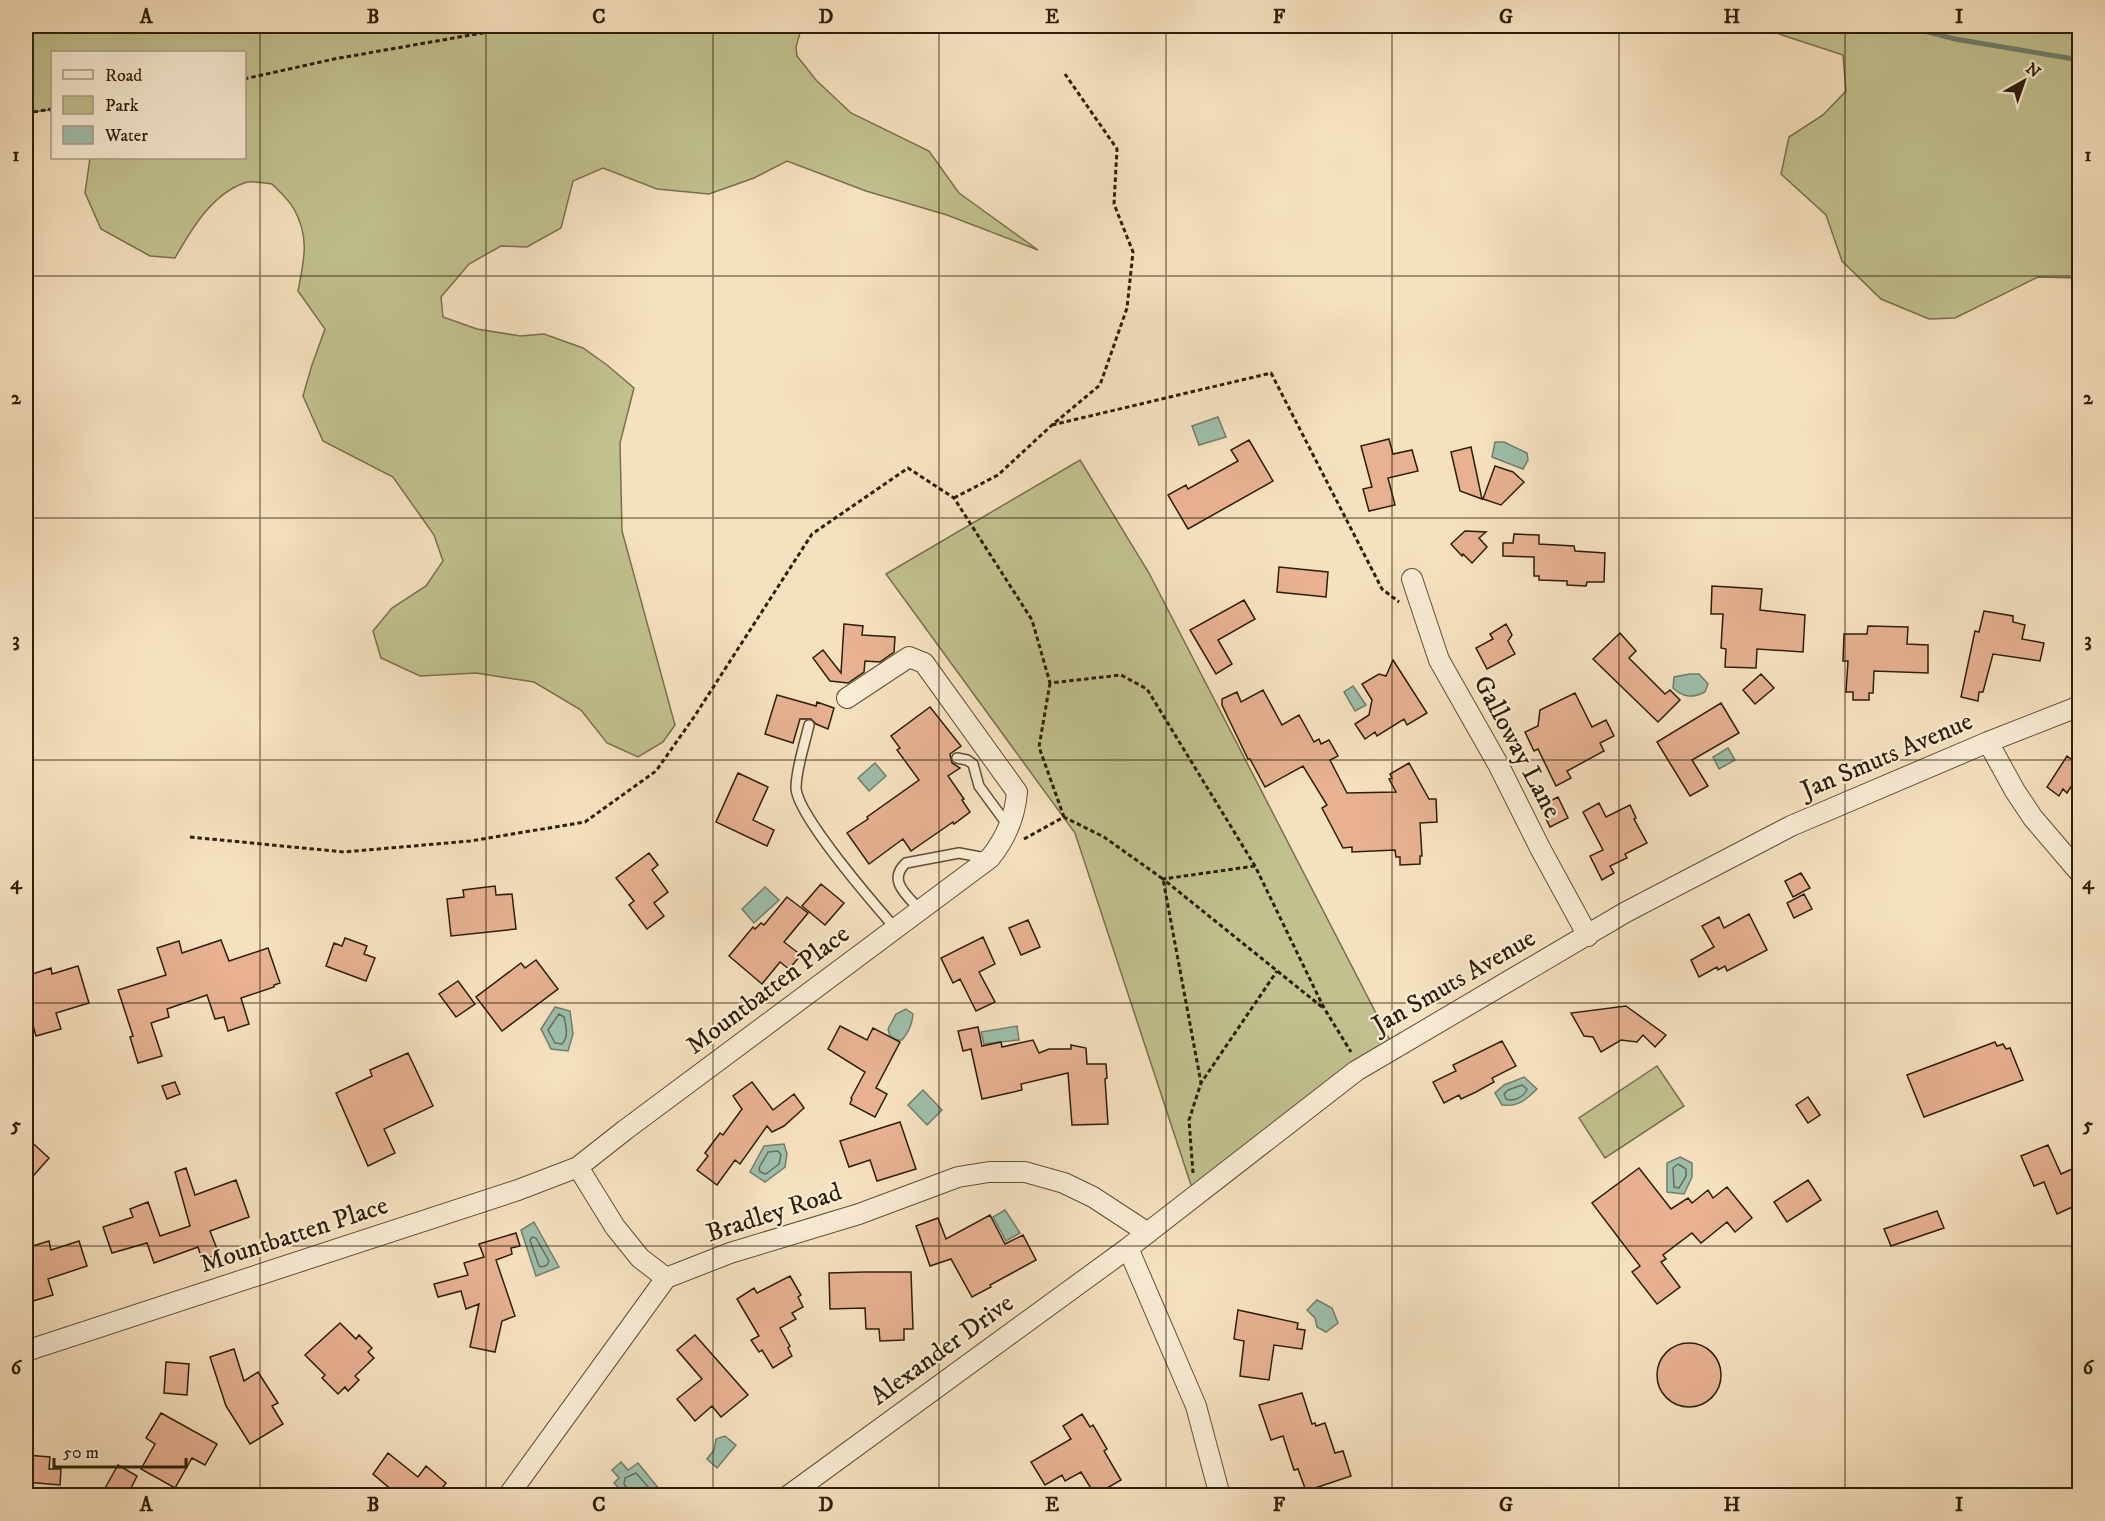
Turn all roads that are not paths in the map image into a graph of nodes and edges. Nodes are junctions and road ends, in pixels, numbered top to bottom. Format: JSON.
{"nodes":[{"id":1,"x":1412,"y":579,"type":"dead end"},
{"id":2,"x":847,"y":698,"type":"dead end"},
{"id":3,"x":2079,"y":706,"type":"edge"},
{"id":4,"x":809,"y":725,"type":"dead end"},
{"id":5,"x":1988,"y":742,"type":"junction"},
{"id":6,"x":957,"y":758,"type":"dead end"},
{"id":7,"x":1014,"y":835,"type":"junction"},
{"id":8,"x":990,"y":858,"type":"junction"},
{"id":9,"x":2079,"y":873,"type":"edge"},
{"id":10,"x":921,"y":911,"type":"junction"},
{"id":11,"x":896,"y":929,"type":"junction"},
{"id":12,"x":1588,"y":936,"type":"junction"},
{"id":13,"x":578,"y":1167,"type":"junction"},
{"id":14,"x":1148,"y":1233,"type":"junction"},
{"id":15,"x":1128,"y":1248,"type":"junction"},
{"id":16,"x":666,"y":1278,"type":"junction"},
{"id":17,"x":26,"y":1351,"type":"edge"},
{"id":18,"x":508,"y":1496,"type":"edge"},
{"id":19,"x":788,"y":1496,"type":"edge"},
{"id":20,"x":1220,"y":1496,"type":"edge"}],
"edges":[{"from":1,"to":12,"type":"street","name":"Galloway Lane"},
{"from":2,"to":7,"type":"street","name":"Mountbatten Place"},
{"from":3,"to":5,"type":"street","name":"Jan Smuts Avenue"},
{"from":4,"to":11,"type":"lane"},
{"from":5,"to":9,"type":"street"},
{"from":5,"to":12,"type":"street","name":"Jan Smuts Avenue"},
{"from":6,"to":7,"type":"lane"},
{"from":7,"to":8,"type":"street","name":"Mountbatten Place"},
{"from":8,"to":10,"type":"street","name":"Mountbatten Place"},
{"from":8,"to":10,"type":"lane"},
{"from":10,"to":11,"type":"street","name":"Mountbatten Place"},
{"from":11,"to":13,"type":"street","name":"Mountbatten Place"},
{"from":12,"to":14,"type":"street","name":"Jan Smuts Avenue"},
{"from":13,"to":16,"type":"street"},
{"from":13,"to":17,"type":"street","name":"Mountbatten Place"},
{"from":14,"to":15,"type":"street","name":"Jan Smuts Avenue"},
{"from":14,"to":16,"type":"street","name":"Bradley Road"},
{"from":15,"to":19,"type":"street","name":"Alexander Drive"},
{"from":15,"to":20,"type":"street"},
{"from":16,"to":18,"type":"street"}]}
